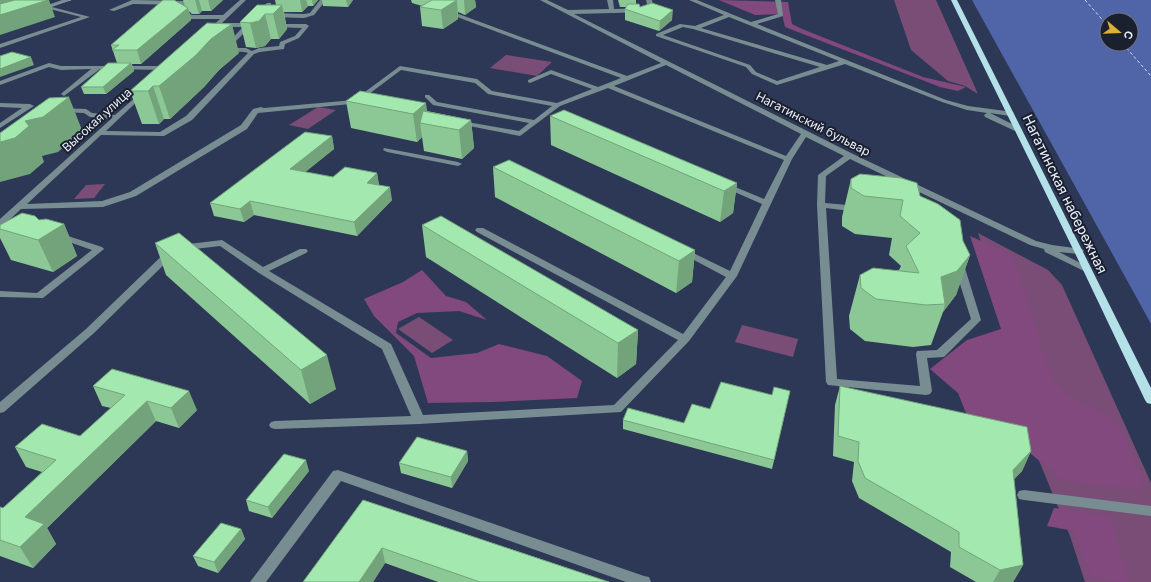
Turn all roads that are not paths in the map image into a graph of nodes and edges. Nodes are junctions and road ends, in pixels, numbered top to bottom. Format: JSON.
{"nodes":[{"id":1,"x":68,"y":0,"type":"edge"},
{"id":2,"x":243,"y":0,"type":"edge"},
{"id":3,"x":323,"y":0,"type":"edge"},
{"id":4,"x":433,"y":0,"type":"edge"},
{"id":5,"x":543,"y":0,"type":"edge"},
{"id":6,"x":610,"y":0,"type":"edge"},
{"id":7,"x":649,"y":0,"type":"edge"},
{"id":8,"x":692,"y":0,"type":"edge"},
{"id":9,"x":778,"y":0,"type":"edge"},
{"id":10,"x":954,"y":0,"type":"edge"},
{"id":11,"x":269,"y":4,"type":"edge"},
{"id":12,"x":45,"y":7,"type":"junction"},
{"id":13,"x":38,"y":9,"type":"edge"},
{"id":14,"x":112,"y":10,"type":"dead end"},
{"id":15,"x":612,"y":11,"type":"junction"},
{"id":16,"x":566,"y":12,"type":"junction"},
{"id":17,"x":258,"y":15,"type":"junction"},
{"id":18,"x":729,"y":15,"type":"junction"},
{"id":19,"x":226,"y":17,"type":"junction"},
{"id":20,"x":750,"y":24,"type":"junction"},
{"id":21,"x":217,"y":25,"type":"junction"},
{"id":22,"x":248,"y":25,"type":"junction"},
{"id":23,"x":695,"y":28,"type":"junction"},
{"id":24,"x":202,"y":39,"type":"edge"},
{"id":25,"x":0,"y":46,"type":"edge"},
{"id":26,"x":252,"y":53,"type":"junction"},
{"id":27,"x":844,"y":62,"type":"junction"},
{"id":28,"x":666,"y":63,"type":"junction"},
{"id":29,"x":826,"y":66,"type":"junction"},
{"id":30,"x":98,"y":67,"type":"junction"},
{"id":31,"x":170,"y":69,"type":"edge"},
{"id":32,"x":626,"y":78,"type":"junction"},
{"id":33,"x":530,"y":80,"type":"dead end"},
{"id":34,"x":0,"y":83,"type":"edge"},
{"id":35,"x":152,"y":84,"type":"edge"},
{"id":36,"x":607,"y":86,"type":"junction"},
{"id":37,"x":598,"y":89,"type":"junction"},
{"id":38,"x":64,"y":94,"type":"dead end"},
{"id":39,"x":427,"y":96,"type":"dead end"},
{"id":40,"x":355,"y":101,"type":"junction"},
{"id":41,"x":370,"y":104,"type":"edge"},
{"id":42,"x":0,"y":105,"type":"edge"},
{"id":43,"x":558,"y":105,"type":"junction"},
{"id":44,"x":267,"y":106,"type":"dead end"},
{"id":45,"x":968,"y":108,"type":"junction"},
{"id":46,"x":49,"y":110,"type":"edge"},
{"id":47,"x":256,"y":111,"type":"junction"},
{"id":48,"x":1010,"y":114,"type":"junction"},
{"id":49,"x":116,"y":117,"type":"junction"},
{"id":50,"x":453,"y":120,"type":"edge"},
{"id":51,"x":536,"y":122,"type":"junction"},
{"id":52,"x":0,"y":126,"type":"edge"},
{"id":53,"x":1018,"y":129,"type":"junction"},
{"id":54,"x":99,"y":133,"type":"junction"},
{"id":55,"x":805,"y":133,"type":"junction"},
{"id":56,"x":387,"y":150,"type":"dead end"},
{"id":57,"x":850,"y":156,"type":"junction"},
{"id":58,"x":788,"y":159,"type":"junction"},
{"id":59,"x":458,"y":164,"type":"dead end"},
{"id":60,"x":715,"y":182,"type":"edge"},
{"id":61,"x":766,"y":203,"type":"junction"},
{"id":62,"x":821,"y":205,"type":"junction"},
{"id":63,"x":18,"y":207,"type":"junction"},
{"id":64,"x":865,"y":210,"type":"edge"},
{"id":65,"x":1,"y":221,"type":"edge"},
{"id":66,"x":480,"y":230,"type":"dead end"},
{"id":67,"x":1034,"y":244,"type":"junction"},
{"id":68,"x":56,"y":248,"type":"edge"},
{"id":69,"x":676,"y":248,"type":"edge"},
{"id":70,"x":303,"y":251,"type":"dead end"},
{"id":71,"x":1079,"y":251,"type":"junction"},
{"id":72,"x":955,"y":252,"type":"edge"},
{"id":73,"x":1087,"y":269,"type":"junction"},
{"id":74,"x":262,"y":270,"type":"junction"},
{"id":75,"x":732,"y":276,"type":"junction"},
{"id":76,"x":0,"y":294,"type":"edge"},
{"id":77,"x":685,"y":340,"type":"junction"},
{"id":78,"x":1151,"y":400,"type":"edge"},
{"id":79,"x":0,"y":410,"type":"edge"},
{"id":80,"x":419,"y":420,"type":"junction"},
{"id":81,"x":275,"y":425,"type":"dead end"},
{"id":82,"x":1024,"y":495,"type":"dead end"},
{"id":83,"x":1151,"y":511,"type":"edge"},
{"id":84,"x":257,"y":582,"type":"edge"},
{"id":85,"x":644,"y":582,"type":"edge"}],
"edges":[{"from":1,"to":12,"type":"street"},
{"from":2,"to":19,"type":"street"},
{"from":3,"to":17,"type":"street"},
{"from":4,"to":32,"type":"street"},
{"from":5,"to":16,"type":"street","name":"Нагатинский бульвар"},
{"from":6,"to":15,"type":"street"},
{"from":7,"to":15,"type":"street"},
{"from":8,"to":18,"type":"street"},
{"from":9,"to":20,"type":"street"},
{"from":10,"to":48,"type":"main road","name":"Нагатинская набережная"},
{"from":11,"to":17,"type":"street"},
{"from":12,"to":13,"type":"street"},
{"from":12,"to":25,"type":"street"},
{"from":14,"to":19,"type":"street"},
{"from":15,"to":16,"type":"street"},
{"from":16,"to":28,"type":"street","name":"Нагатинский бульвар"},
{"from":17,"to":22,"type":"street"},
{"from":18,"to":20,"type":"street"},
{"from":18,"to":23,"type":"street"},
{"from":19,"to":21,"type":"street"},
{"from":20,"to":27,"type":"street"},
{"from":21,"to":22,"type":"street"},
{"from":21,"to":24,"type":"street"},
{"from":22,"to":26,"type":"street"},
{"from":22,"to":26,"type":"street"},
{"from":23,"to":29,"type":"street"},
{"from":23,"to":29,"type":"street"},
{"from":26,"to":54,"type":"street"},
{"from":27,"to":29,"type":"street"},
{"from":27,"to":45,"type":"street"},
{"from":28,"to":32,"type":"street"},
{"from":28,"to":55,"type":"street","name":"Нагатинский бульвар"},
{"from":30,"to":31,"type":"street"},
{"from":30,"to":34,"type":"street"},
{"from":30,"to":38,"type":"street"},
{"from":32,"to":36,"type":"street"},
{"from":33,"to":37,"type":"street"},
{"from":35,"to":49,"type":"street","name":"Высокая улица"},
{"from":36,"to":37,"type":"street"},
{"from":36,"to":58,"type":"street"},
{"from":37,"to":43,"type":"street"},
{"from":39,"to":51,"type":"street"},
{"from":40,"to":41,"type":"street"},
{"from":40,"to":43,"type":"street"},
{"from":40,"to":47,"type":"street"},
{"from":42,"to":52,"type":"street"},
{"from":43,"to":51,"type":"street"},
{"from":44,"to":47,"type":"street"},
{"from":45,"to":48,"type":"street"},
{"from":45,"to":53,"type":"street"},
{"from":46,"to":49,"type":"street"},
{"from":47,"to":63,"type":"street"},
{"from":48,"to":53,"type":"main road","name":"Нагатинская набережная"},
{"from":49,"to":54,"type":"street","name":"Высокая улица"},
{"from":50,"to":51,"type":"street"},
{"from":53,"to":71,"type":"main road","name":"Нагатинская набережная"},
{"from":54,"to":63,"type":"street","name":"Высокая улица"},
{"from":55,"to":57,"type":"street","name":"Нагатинский бульвар"},
{"from":55,"to":58,"type":"street"},
{"from":56,"to":59,"type":"street"},
{"from":57,"to":62,"type":"street"},
{"from":57,"to":67,"type":"street","name":"Нагатинский бульвар"},
{"from":58,"to":61,"type":"street"},
{"from":60,"to":61,"type":"street"},
{"from":61,"to":75,"type":"street"},
{"from":62,"to":64,"type":"street"},
{"from":62,"to":72,"type":"street"},
{"from":63,"to":65,"type":"street","name":"Высокая улица"},
{"from":66,"to":77,"type":"street"},
{"from":67,"to":71,"type":"street","name":"Нагатинский бульвар"},
{"from":67,"to":73,"type":"street"},
{"from":68,"to":76,"type":"street"},
{"from":69,"to":75,"type":"street"},
{"from":70,"to":74,"type":"street"},
{"from":71,"to":73,"type":"main road","name":"Нагатинская набережная"},
{"from":73,"to":78,"type":"main road","name":"Нагатинская набережная"},
{"from":74,"to":79,"type":"street"},
{"from":74,"to":80,"type":"street"},
{"from":75,"to":77,"type":"street"},
{"from":77,"to":80,"type":"street"},
{"from":80,"to":81,"type":"street"},
{"from":82,"to":83,"type":"street"},
{"from":84,"to":85,"type":"street"}]}
